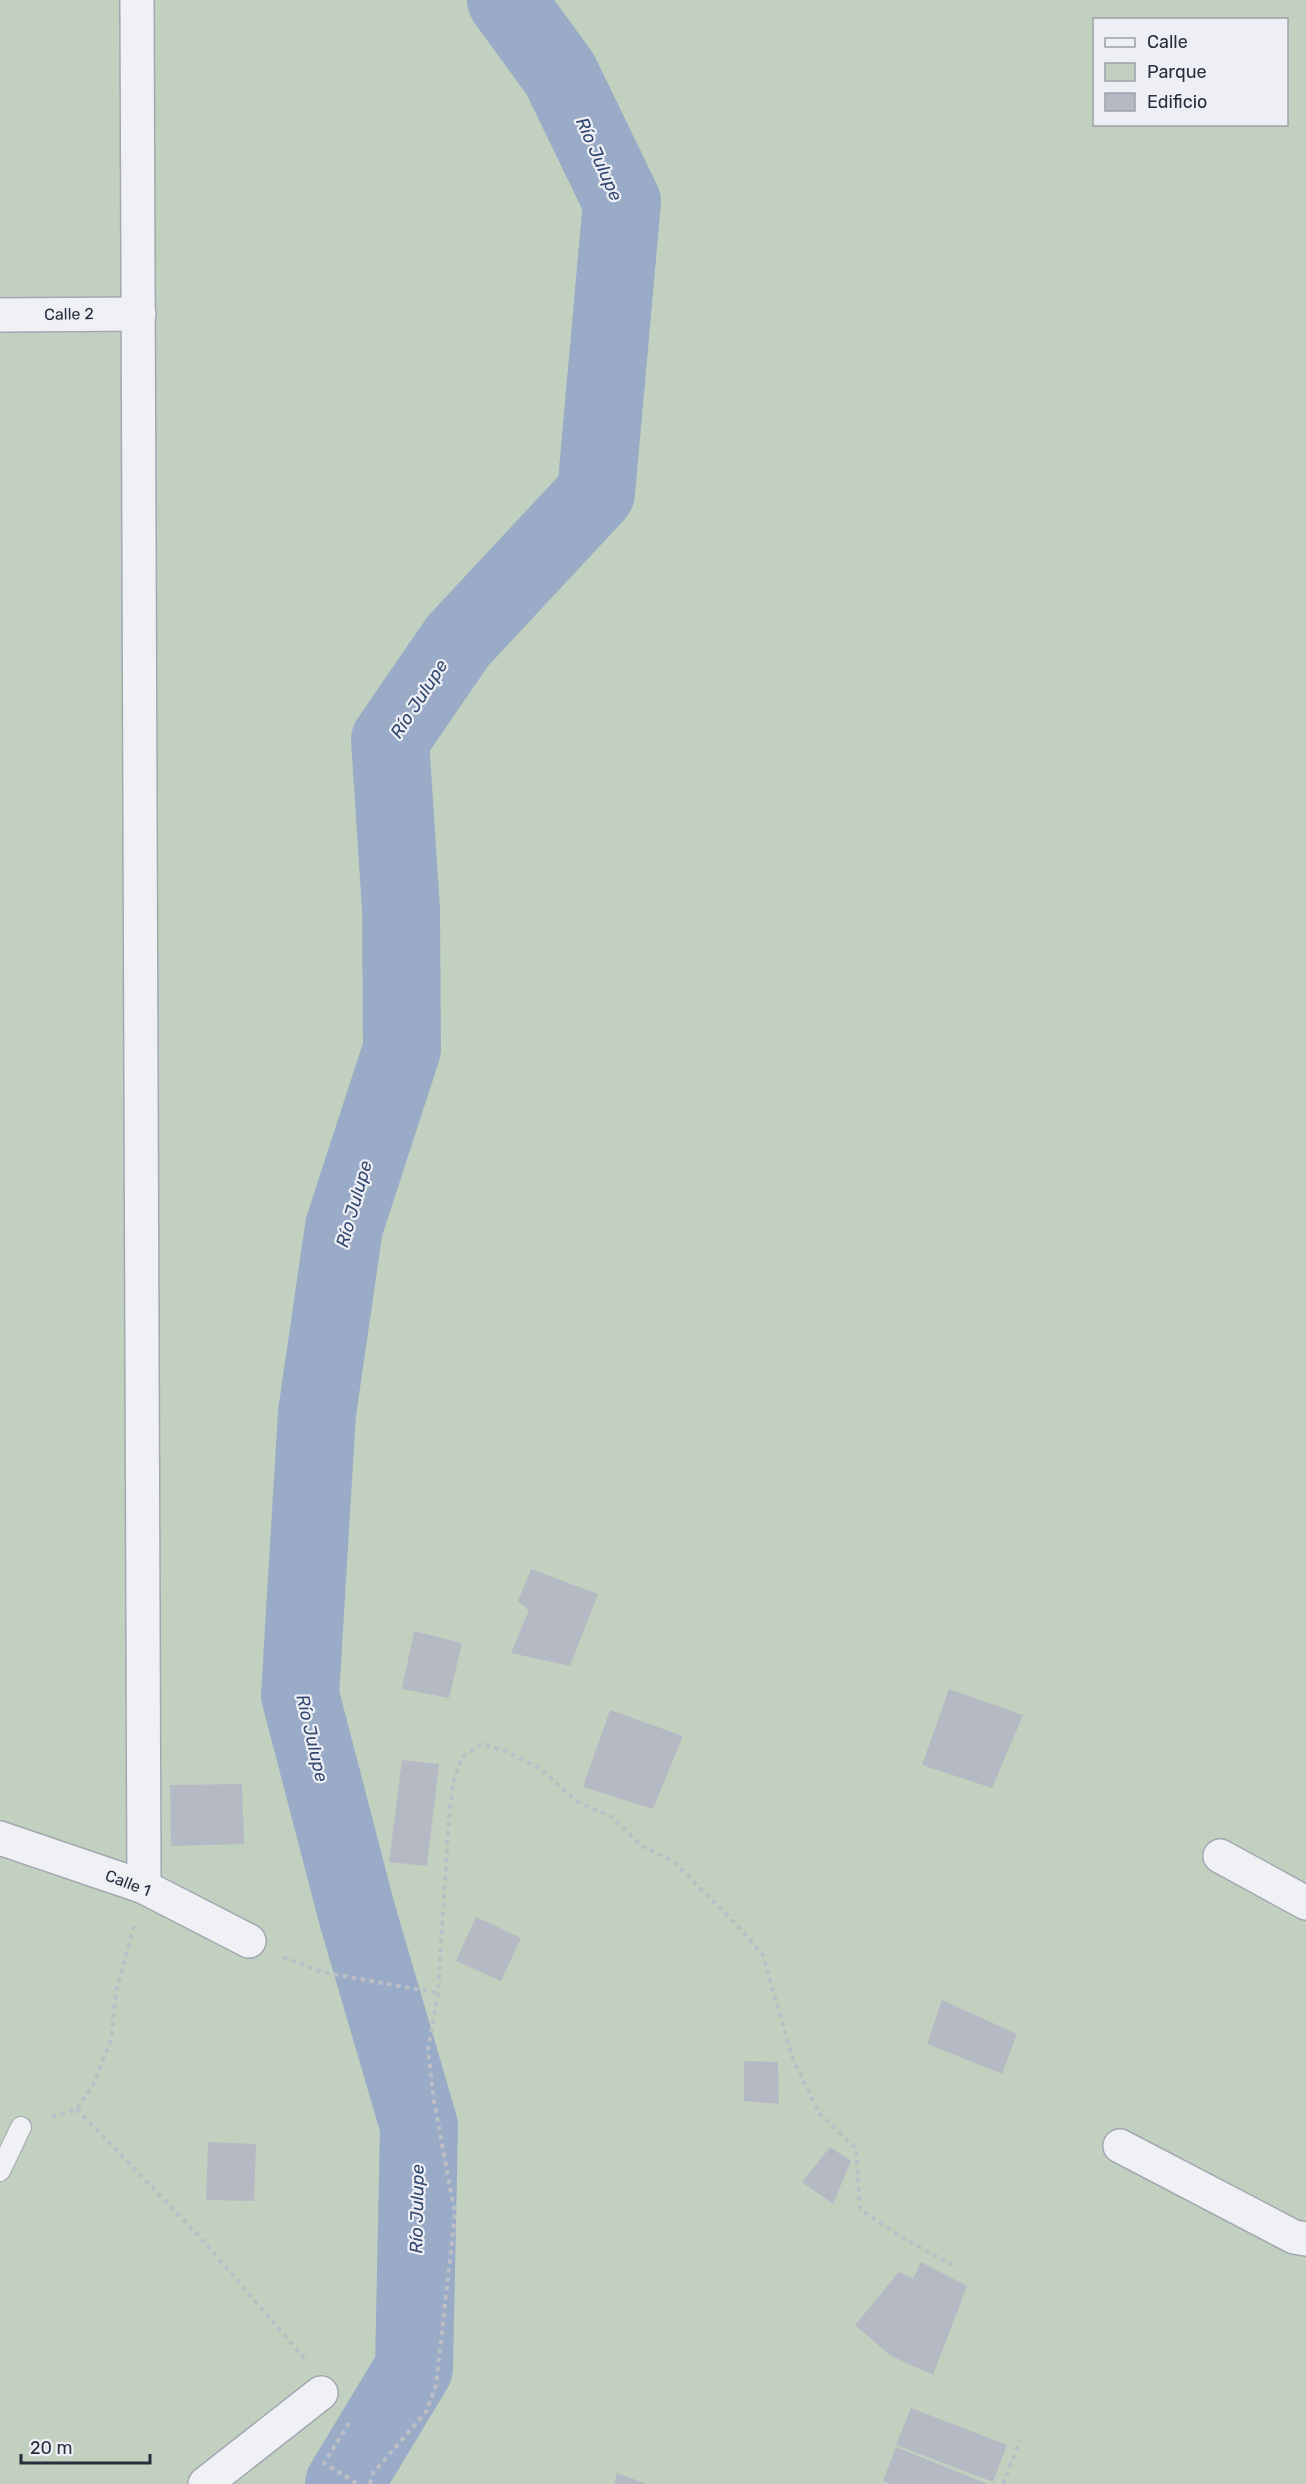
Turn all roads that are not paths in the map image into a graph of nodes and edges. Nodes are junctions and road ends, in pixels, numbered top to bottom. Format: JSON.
{"nodes":[{"id":1,"x":137,"y":0,"type":"edge"},
{"id":2,"x":139,"y":314,"type":"junction"},
{"id":3,"x":0,"y":315,"type":"edge"},
{"id":4,"x":0,"y":1838,"type":"edge"},
{"id":5,"x":1220,"y":1856,"type":"dead end"},
{"id":6,"x":144,"y":1887,"type":"junction"},
{"id":7,"x":1306,"y":1903,"type":"edge"},
{"id":8,"x":249,"y":1941,"type":"dead end"},
{"id":9,"x":21,"y":2127,"type":"road end"},
{"id":10,"x":1120,"y":2146,"type":"dead end"},
{"id":11,"x":0,"y":2171,"type":"edge"},
{"id":12,"x":1306,"y":2239,"type":"edge"},
{"id":13,"x":321,"y":2393,"type":"road end"},
{"id":14,"x":205,"y":2484,"type":"edge"}],
"edges":[{"from":1,"to":2,"type":"street"},
{"from":2,"to":3,"type":"street","name":"Calle 2"},
{"from":2,"to":6,"type":"street"},
{"from":4,"to":6,"type":"street","name":"Calle 1"},
{"from":5,"to":7,"type":"street"},
{"from":6,"to":8,"type":"street","name":"Calle 1"},
{"from":9,"to":11,"type":"lane"},
{"from":10,"to":12,"type":"street"},
{"from":13,"to":14,"type":"street"}]}
